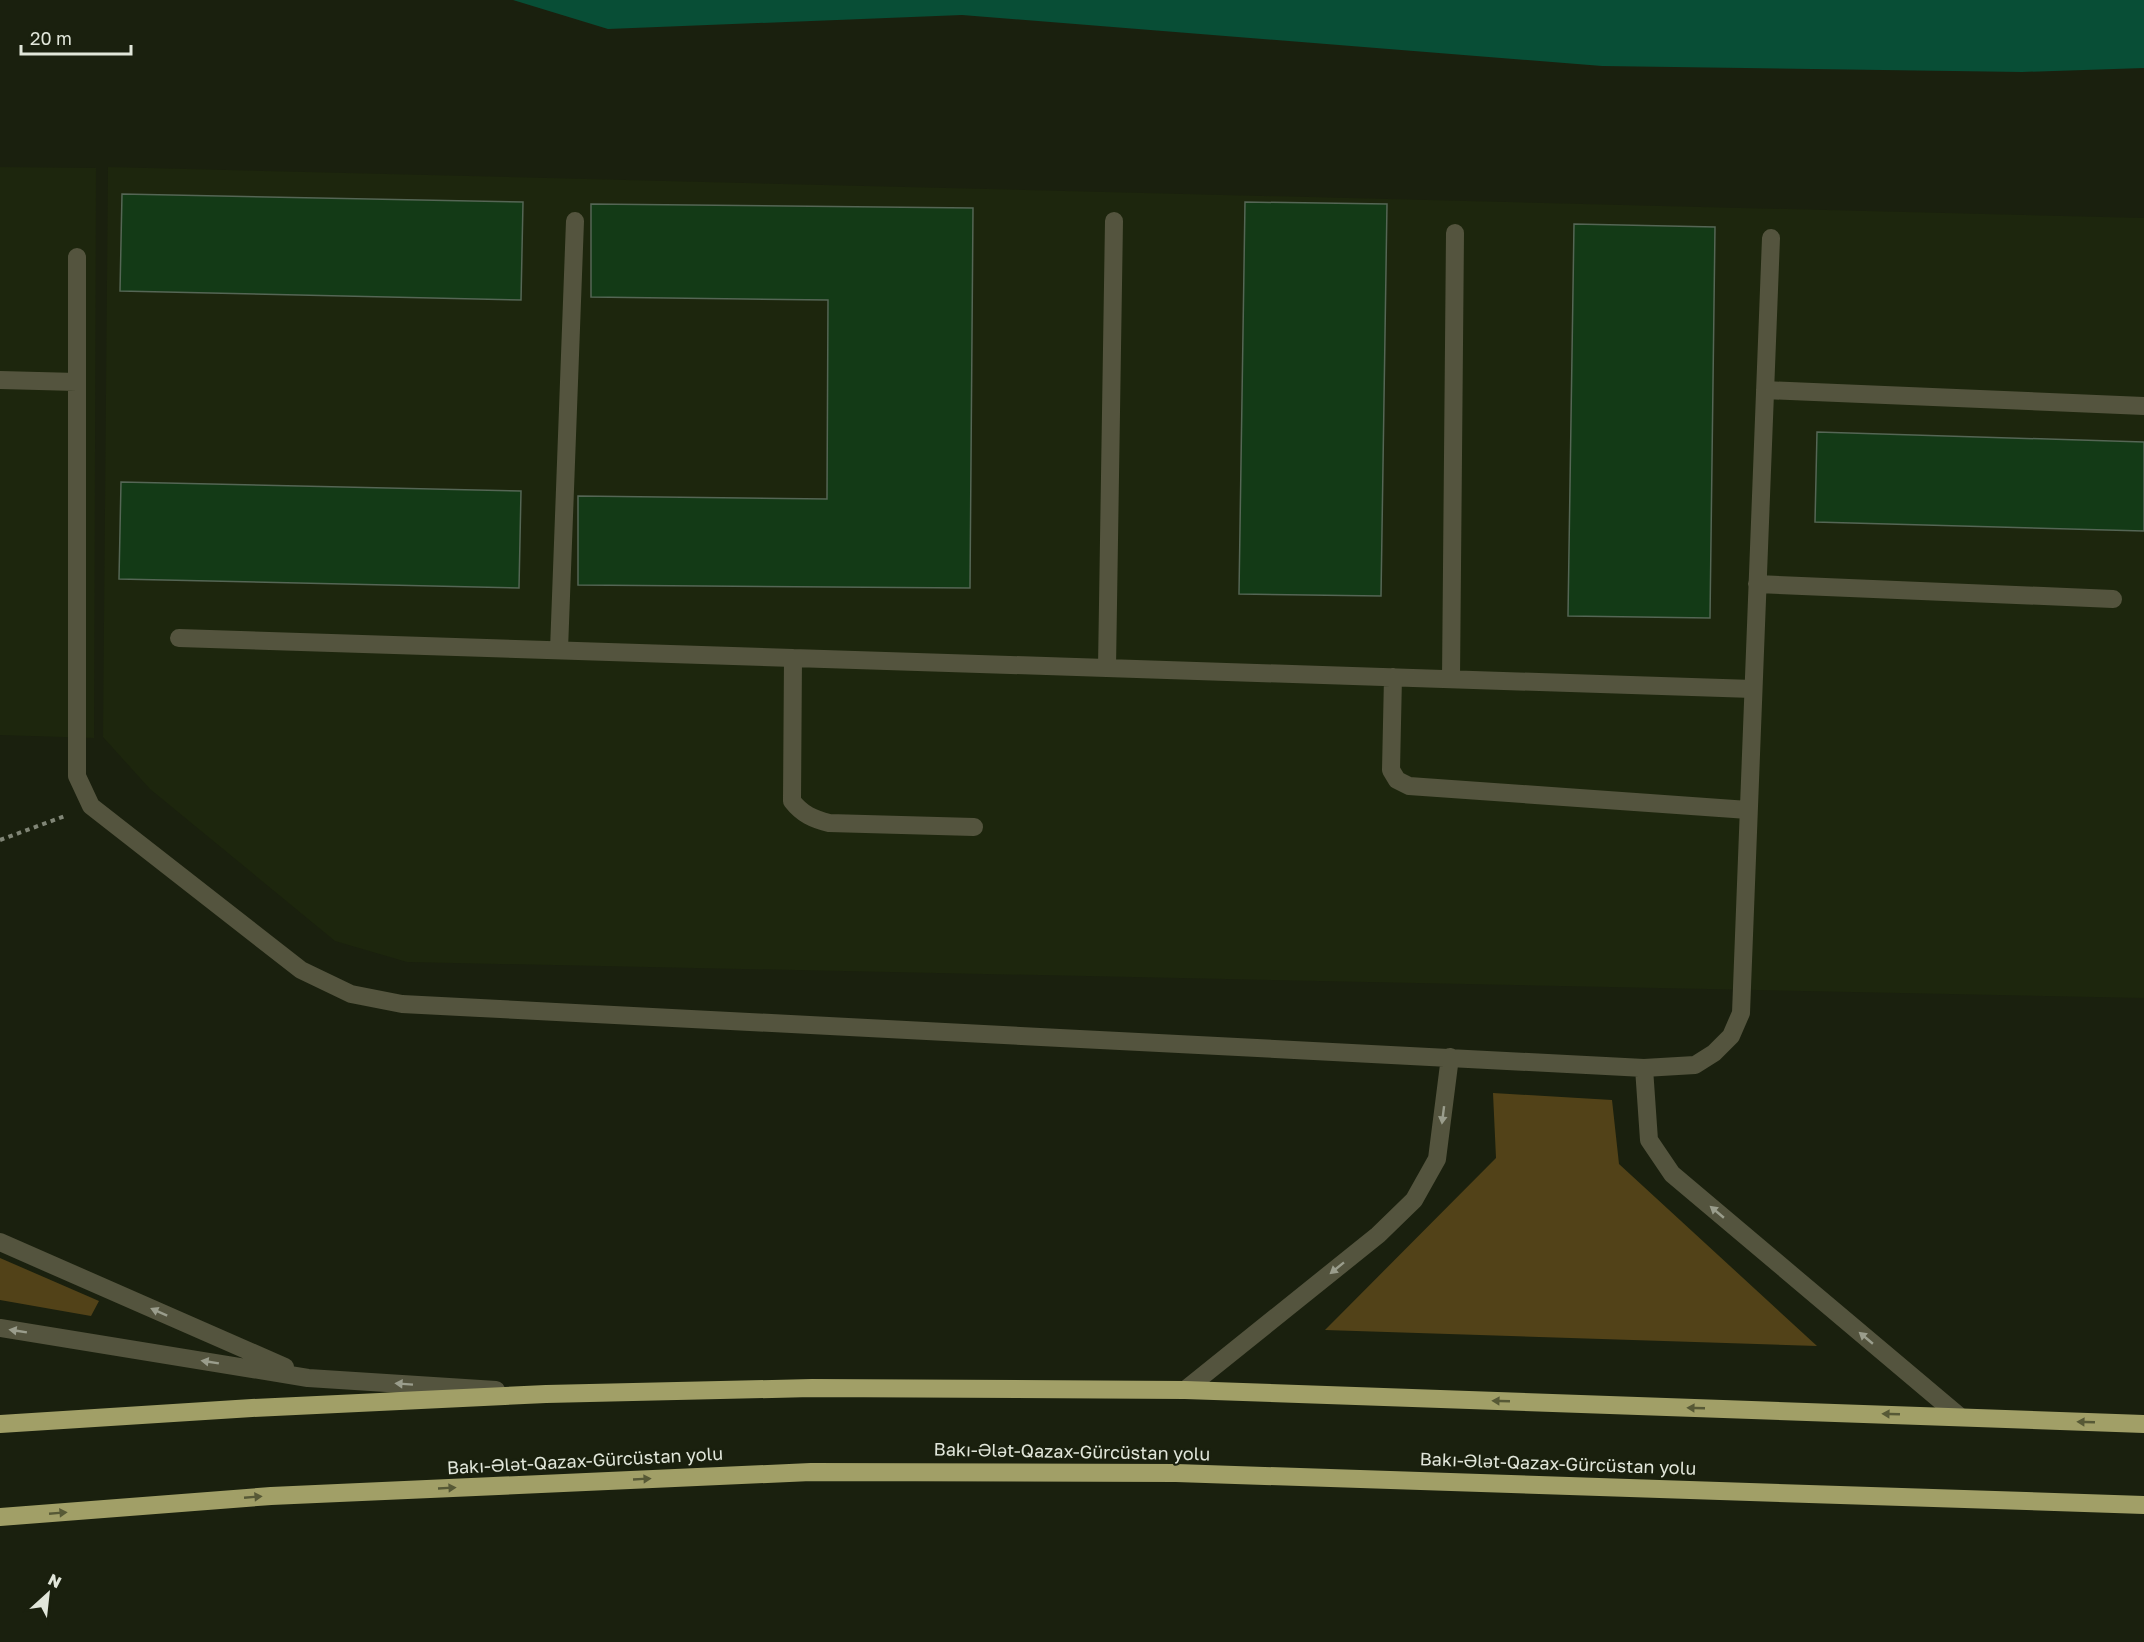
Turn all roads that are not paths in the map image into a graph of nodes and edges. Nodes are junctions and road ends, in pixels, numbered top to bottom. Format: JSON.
{"nodes":[{"id":1,"x":575,"y":221,"type":"dead end"},
{"id":2,"x":1114,"y":221,"type":"dead end"},
{"id":3,"x":1455,"y":233,"type":"dead end"},
{"id":4,"x":1771,"y":238,"type":"dead end"},
{"id":5,"x":76,"y":257,"type":"dead end"},
{"id":6,"x":0,"y":380,"type":"edge"},
{"id":7,"x":76,"y":382,"type":"junction"},
{"id":8,"x":1765,"y":390,"type":"junction"},
{"id":9,"x":2144,"y":406,"type":"edge"},
{"id":10,"x":1757,"y":584,"type":"junction"},
{"id":11,"x":2113,"y":599,"type":"dead end"},
{"id":12,"x":179,"y":638,"type":"dead end"},
{"id":13,"x":559,"y":650,"type":"junction"},
{"id":14,"x":793,"y":658,"type":"junction"},
{"id":15,"x":1107,"y":668,"type":"junction"},
{"id":16,"x":1393,"y":677,"type":"junction"},
{"id":17,"x":1451,"y":679,"type":"junction"},
{"id":18,"x":1753,"y":689,"type":"junction"},
{"id":19,"x":1748,"y":810,"type":"junction"},
{"id":20,"x":974,"y":827,"type":"dead end"},
{"id":21,"x":1450,"y":1057,"type":"junction"},
{"id":22,"x":1644,"y":1068,"type":"junction"},
{"id":23,"x":0,"y":1242,"type":"edge"},
{"id":24,"x":0,"y":1328,"type":"edge"},
{"id":25,"x":308,"y":1378,"type":"junction"},
{"id":26,"x":1185,"y":1389,"type":"junction"},
{"id":27,"x":546,"y":1394,"type":"junction"},
{"id":28,"x":1959,"y":1416,"type":"junction"},
{"id":29,"x":0,"y":1424,"type":"edge"},
{"id":30,"x":2144,"y":1424,"type":"edge"},
{"id":31,"x":2144,"y":1505,"type":"edge"},
{"id":32,"x":0,"y":1517,"type":"edge"}],
"edges":[{"from":1,"to":13,"type":"street"},
{"from":2,"to":15,"type":"street"},
{"from":3,"to":17,"type":"street"},
{"from":4,"to":8,"type":"street"},
{"from":5,"to":7,"type":"street"},
{"from":6,"to":7,"type":"street"},
{"from":7,"to":21,"type":"street"},
{"from":8,"to":9,"type":"street"},
{"from":8,"to":10,"type":"street"},
{"from":10,"to":11,"type":"street"},
{"from":10,"to":18,"type":"street"},
{"from":12,"to":13,"type":"street"},
{"from":13,"to":14,"type":"street"},
{"from":14,"to":15,"type":"street"},
{"from":14,"to":20,"type":"street"},
{"from":15,"to":16,"type":"street"},
{"from":16,"to":17,"type":"street"},
{"from":16,"to":19,"type":"street"},
{"from":17,"to":18,"type":"street"},
{"from":18,"to":19,"type":"street"},
{"from":19,"to":22,"type":"street"},
{"from":21,"to":22,"type":"street"},
{"from":21,"to":26,"type":"street","one_way":true},
{"from":28,"to":22,"type":"street","one_way":true},
{"from":25,"to":23,"type":"street","one_way":true},
{"from":25,"to":24,"type":"street","one_way":true},
{"from":27,"to":25,"type":"street","one_way":true},
{"from":26,"to":27,"type":"highway"},
{"from":28,"to":26,"type":"highway","one_way":true},
{"from":27,"to":29,"type":"highway"},
{"from":30,"to":28,"type":"highway","one_way":true},
{"from":32,"to":31,"type":"highway","name":"Bakı-Ələt-Qazax-Gürcüstan yolu","one_way":true}]}
